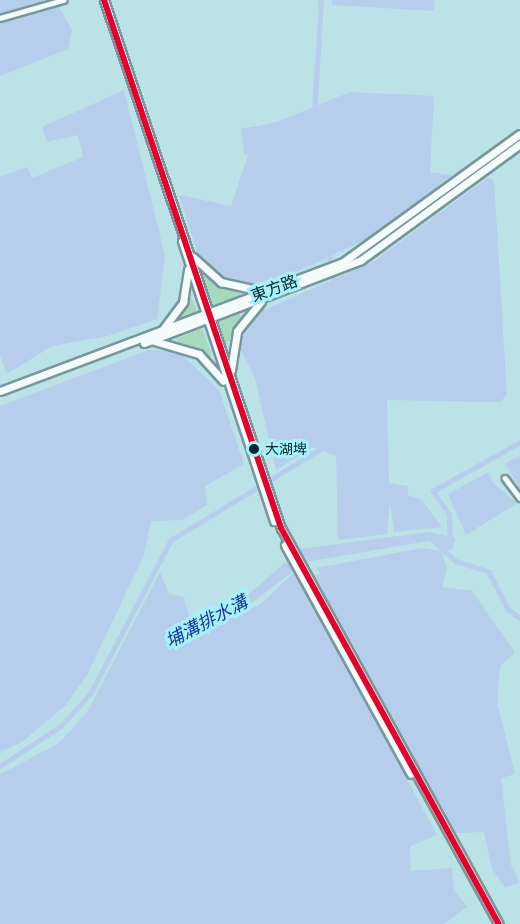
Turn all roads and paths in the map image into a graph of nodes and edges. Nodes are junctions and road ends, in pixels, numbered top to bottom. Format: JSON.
{"nodes":[{"id":1,"x":63,"y":0,"type":"edge"},
{"id":2,"x":102,"y":0,"type":"edge"},
{"id":3,"x":0,"y":18,"type":"edge"},
{"id":4,"x":520,"y":134,"type":"edge"},
{"id":5,"x":520,"y":144,"type":"edge"},
{"id":6,"x":192,"y":255,"type":"junction"},
{"id":7,"x":189,"y":264,"type":"junction"},
{"id":8,"x":266,"y":294,"type":"junction"},
{"id":9,"x":207,"y":316,"type":"junction"},
{"id":10,"x":160,"y":331,"type":"junction"},
{"id":11,"x":145,"y":342,"type":"junction"},
{"id":12,"x":0,"y":391,"type":"edge"},
{"id":13,"x":233,"y":394,"type":"junction"},
{"id":14,"x":0,"y":396,"type":"edge"},
{"id":15,"x":505,"y":478,"type":"dead end"},
{"id":16,"x":520,"y":498,"type":"edge"},
{"id":17,"x":451,"y":841,"type":"junction"},
{"id":18,"x":493,"y":924,"type":"edge"},
{"id":19,"x":499,"y":924,"type":"edge"}],
"edges":[{"from":1,"to":3,"type":"street"},
{"from":2,"to":6,"type":"main road"},
{"from":2,"to":7,"type":"main road"},
{"from":4,"to":8,"type":"main road","name":"東方路"},
{"from":5,"to":8,"type":"main road","name":"東方路"},
{"from":6,"to":8,"type":"main road"},
{"from":6,"to":9,"type":"main road"},
{"from":7,"to":9,"type":"main road"},
{"from":7,"to":10,"type":"main road"},
{"from":8,"to":9,"type":"main road","name":"東方路"},
{"from":8,"to":13,"type":"main road"},
{"from":9,"to":10,"type":"main road","name":"東方路"},
{"from":9,"to":11,"type":"main road","name":"東方路"},
{"from":9,"to":13,"type":"main road"},
{"from":10,"to":12,"type":"main road","name":"東方路"},
{"from":11,"to":13,"type":"main road"},
{"from":11,"to":14,"type":"main road","name":"東方路"},
{"from":13,"to":17,"type":"main road"},
{"from":15,"to":16,"type":"street"},
{"from":17,"to":18,"type":"main road"},
{"from":17,"to":19,"type":"main road"}]}
